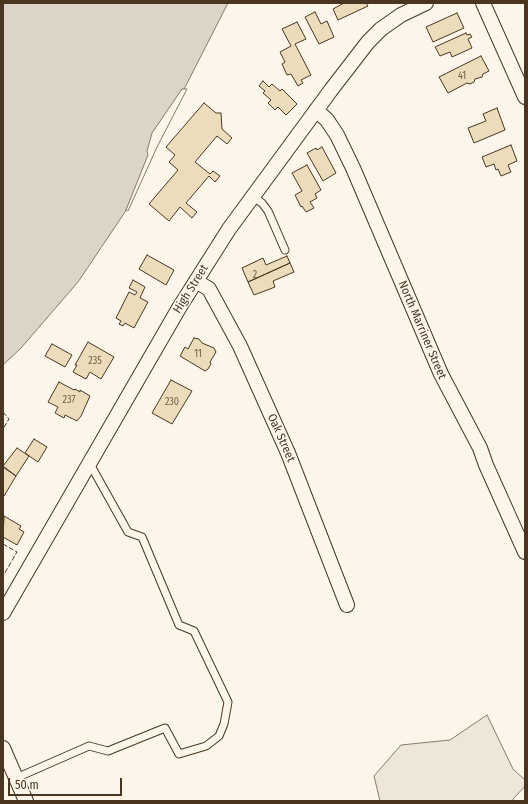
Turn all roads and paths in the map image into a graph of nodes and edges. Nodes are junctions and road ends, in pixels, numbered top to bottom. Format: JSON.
{"nodes":[{"id":1,"x":426,"y":3,"type":"edge"},
{"id":2,"x":484,"y":3,"type":"edge"},
{"id":3,"x":525,"y":97,"type":"edge"},
{"id":4,"x":316,"y":110,"type":"junction"},
{"id":5,"x":253,"y":197,"type":"junction"},
{"id":6,"x":285,"y":250,"type":"dead end"},
{"id":7,"x":196,"y":281,"type":"junction"},
{"id":8,"x":90,"y":464,"type":"junction"},
{"id":9,"x":525,"y":552,"type":"edge"},
{"id":10,"x":347,"y":606,"type":"dead end"},
{"id":11,"x":3,"y":613,"type":"edge"},
{"id":12,"x":3,"y":748,"type":"edge"},
{"id":13,"x":16,"y":778,"type":"junction"},
{"id":14,"x":26,"y":801,"type":"edge"}],
"edges":[{"from":1,"to":4,"type":"street","name":"High Street"},
{"from":2,"to":3,"type":"street"},
{"from":4,"to":5,"type":"street","name":"High Street"},
{"from":4,"to":9,"type":"street","name":"North Marriner Street"},
{"from":5,"to":6,"type":"lane"},
{"from":5,"to":7,"type":"street","name":"High Street"},
{"from":7,"to":8,"type":"street","name":"High Street"},
{"from":7,"to":10,"type":"street","name":"Oak Street"},
{"from":8,"to":11,"type":"street","name":"High Street"},
{"from":8,"to":13,"type":"lane"},
{"from":12,"to":13,"type":"street"},
{"from":13,"to":14,"type":"street"}]}
